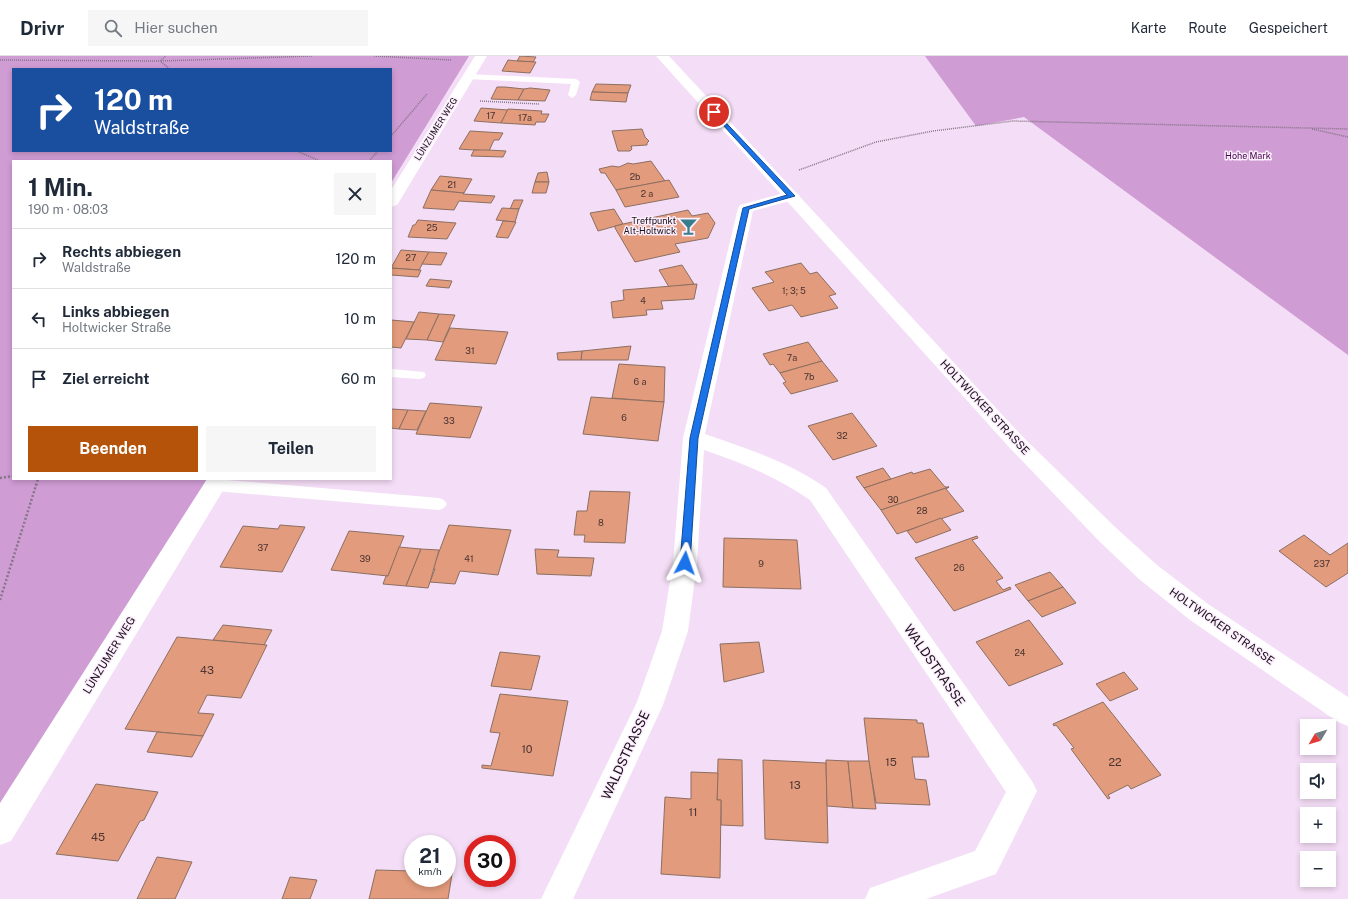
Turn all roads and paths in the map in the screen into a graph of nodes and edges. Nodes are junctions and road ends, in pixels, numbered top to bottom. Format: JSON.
{"nodes":[{"id":1,"x":166,"y":56,"type":"edge"},
{"id":2,"x":312,"y":56,"type":"edge"},
{"id":3,"x":374,"y":56,"type":"edge"},
{"id":4,"x":481,"y":56,"type":"edge"},
{"id":5,"x":662,"y":56,"type":"edge"},
{"id":6,"x":0,"y":60,"type":"edge"},
{"id":7,"x":458,"y":60,"type":"dead end"},
{"id":8,"x":160,"y":61,"type":"junction"},
{"id":9,"x":169,"y":68,"type":"edge"},
{"id":10,"x":468,"y":77,"type":"junction"},
{"id":11,"x":432,"y":89,"type":"dead end"},
{"id":12,"x":572,"y":95,"type":"dead end"},
{"id":13,"x":454,"y":100,"type":"junction"},
{"id":14,"x":539,"y":104,"type":"dead end"},
{"id":15,"x":1306,"y":128,"type":"junction"},
{"id":16,"x":1348,"y":130,"type":"edge"},
{"id":17,"x":392,"y":135,"type":"edge"},
{"id":18,"x":1348,"y":137,"type":"edge"},
{"id":19,"x":299,"y":152,"type":"edge"},
{"id":20,"x":377,"y":152,"type":"edge"},
{"id":21,"x":318,"y":160,"type":"edge"},
{"id":22,"x":370,"y":160,"type":"edge"},
{"id":23,"x":775,"y":178,"type":"junction"},
{"id":24,"x":792,"y":196,"type":"junction"},
{"id":25,"x":392,"y":200,"type":"edge"},
{"id":26,"x":392,"y":373,"type":"edge"},
{"id":27,"x":419,"y":375,"type":"dead end"},
{"id":28,"x":694,"y":438,"type":"junction"},
{"id":29,"x":12,"y":476,"type":"edge"},
{"id":30,"x":0,"y":478,"type":"edge"},
{"id":31,"x":38,"y":480,"type":"edge"},
{"id":32,"x":217,"y":482,"type":"edge"},
{"id":33,"x":439,"y":504,"type":"dead end"},
{"id":34,"x":0,"y":600,"type":"edge"},
{"id":35,"x":1348,"y":713,"type":"edge"},
{"id":36,"x":0,"y":830,"type":"edge"},
{"id":37,"x":557,"y":899,"type":"edge"},
{"id":38,"x":881,"y":899,"type":"edge"}],
"edges":[{"from":1,"to":8,"type":"path"},
{"from":2,"to":8,"type":"path"},
{"from":3,"to":7,"type":"path"},
{"from":4,"to":10,"type":"street","name":"LÜNZUMER WEG"},
{"from":5,"to":23,"type":"street","name":"HOLTWICKER STRASSE"},
{"from":6,"to":8,"type":"path"},
{"from":8,"to":9,"type":"path"},
{"from":10,"to":12,"type":"lane"},
{"from":10,"to":13,"type":"street","name":"LÜNZUMER WEG"},
{"from":11,"to":17,"type":"path"},
{"from":13,"to":14,"type":"path"},
{"from":13,"to":25,"type":"street","name":"LÜNZUMER WEG"},
{"from":15,"to":16,"type":"path"},
{"from":15,"to":18,"type":"path"},
{"from":15,"to":23,"type":"path"},
{"from":19,"to":21,"type":"path"},
{"from":20,"to":22,"type":"path"},
{"from":23,"to":24,"type":"street","name":"HOLTWICKER STRASSE"},
{"from":24,"to":28,"type":"street","name":"WALDSTRASSE"},
{"from":24,"to":35,"type":"street","name":"HOLTWICKER STRASSE"},
{"from":26,"to":27,"type":"lane"},
{"from":28,"to":37,"type":"street","name":"WALDSTRASSE"},
{"from":28,"to":38,"type":"street","name":"WALDSTRASSE"},
{"from":29,"to":30,"type":"path"},
{"from":31,"to":34,"type":"path"},
{"from":32,"to":33,"type":"lane"},
{"from":32,"to":36,"type":"street","name":"LÜNZUMER WEG"}]}
